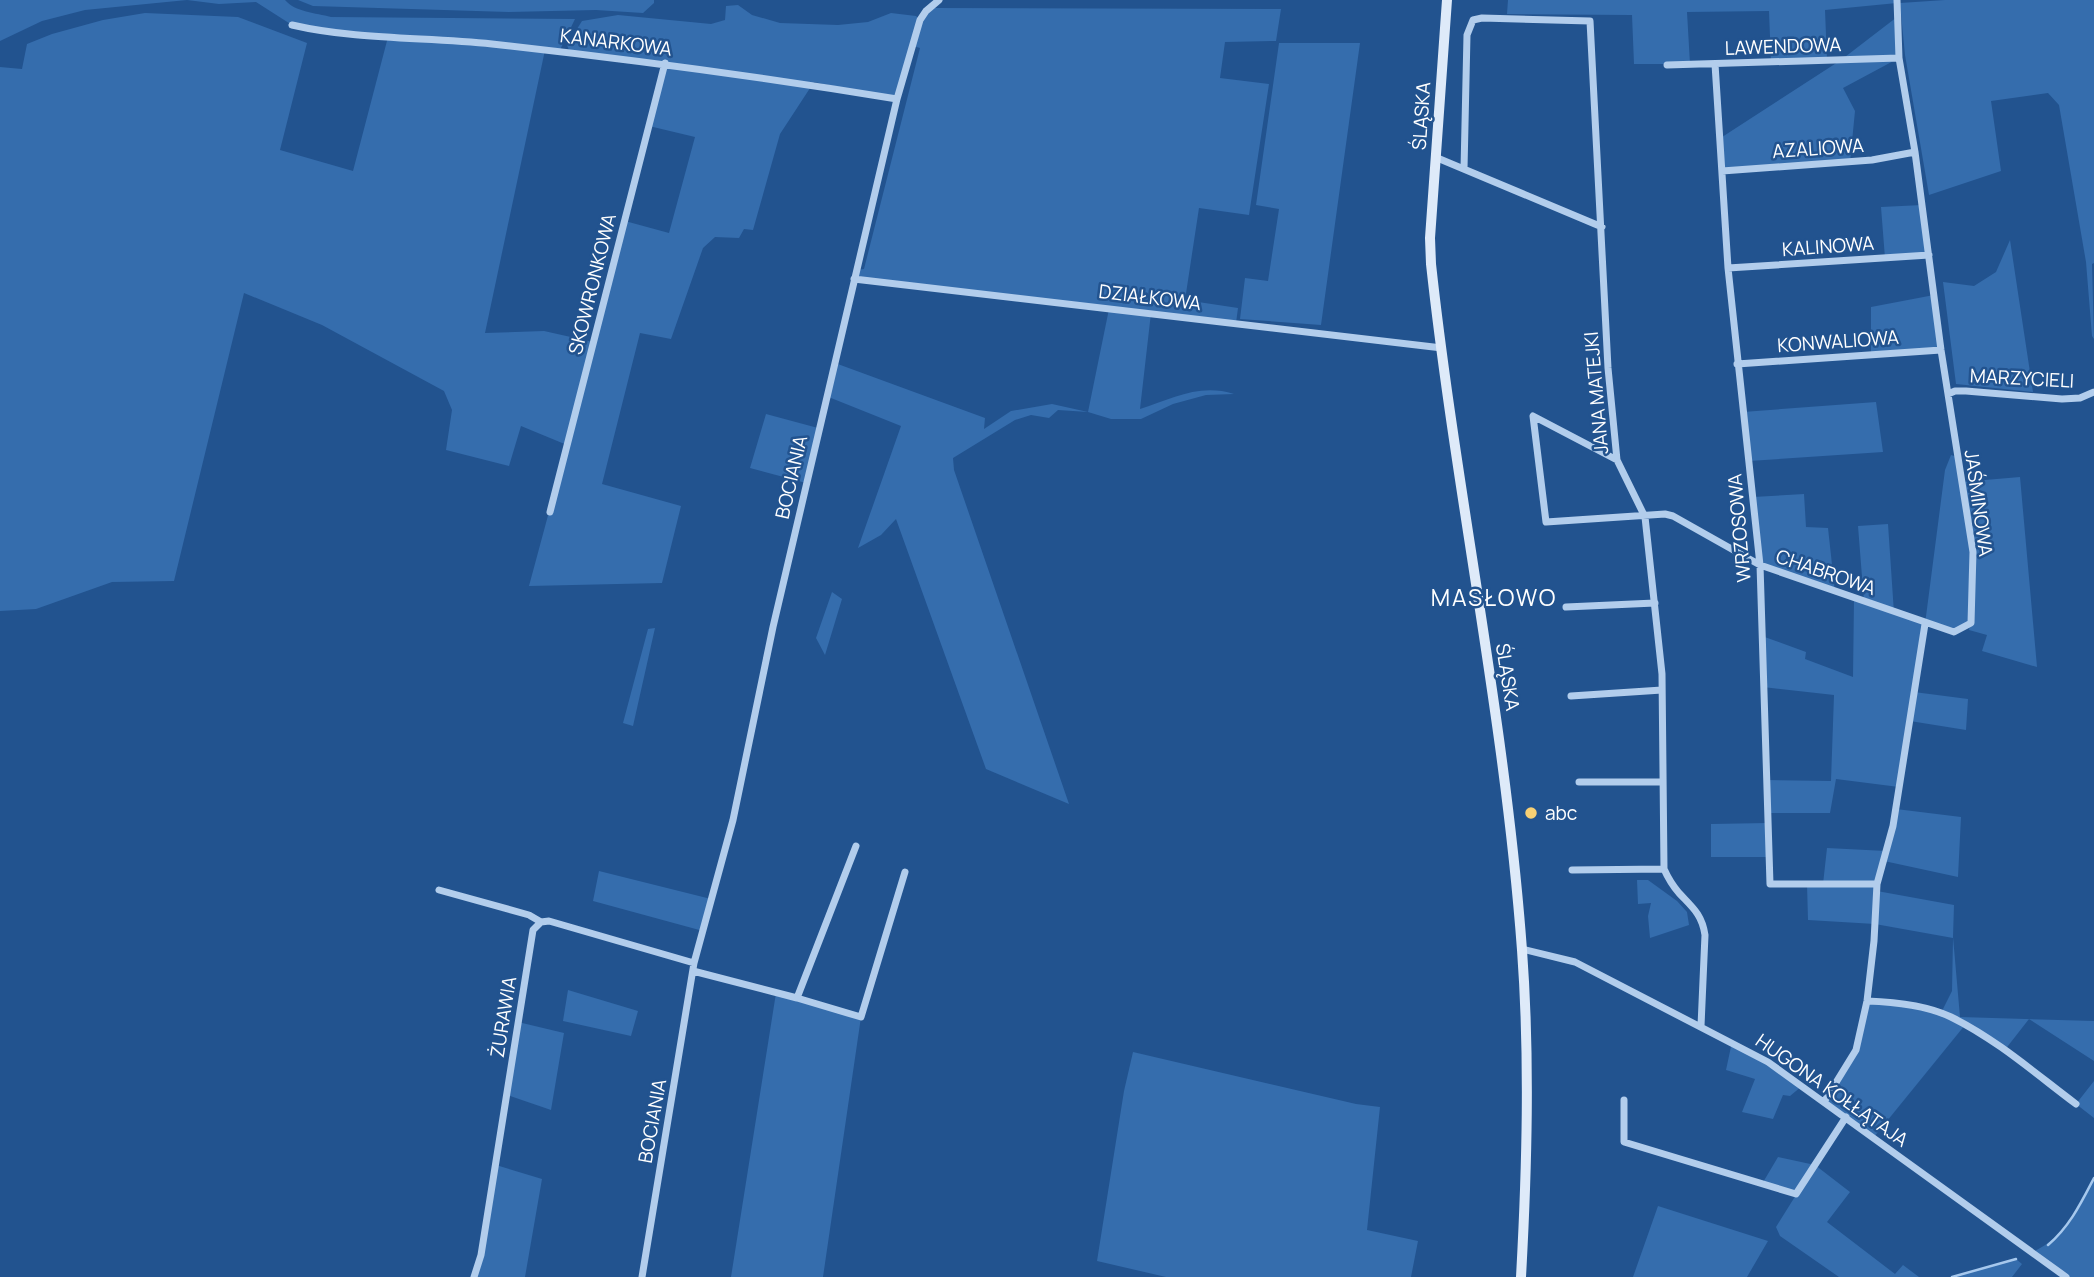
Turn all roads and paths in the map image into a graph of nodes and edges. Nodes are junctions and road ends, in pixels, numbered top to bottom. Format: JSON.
{"nodes":[{"id":1,"x":939,"y":0,"type":"edge"},
{"id":2,"x":1447,"y":0,"type":"edge"},
{"id":3,"x":1897,"y":0,"type":"edge"},
{"id":4,"x":292,"y":25,"type":"dead end"},
{"id":5,"x":1899,"y":58,"type":"junction"},
{"id":6,"x":665,"y":63,"type":"junction"},
{"id":7,"x":1715,"y":64,"type":"junction"},
{"id":8,"x":1667,"y":65,"type":"dead end"},
{"id":9,"x":897,"y":99,"type":"junction"},
{"id":10,"x":1915,"y":152,"type":"junction"},
{"id":11,"x":1435,"y":157,"type":"junction"},
{"id":12,"x":1464,"y":169,"type":"junction"},
{"id":13,"x":1722,"y":171,"type":"junction"},
{"id":14,"x":1602,"y":227,"type":"junction"},
{"id":15,"x":1929,"y":255,"type":"junction"},
{"id":16,"x":1728,"y":268,"type":"junction"},
{"id":17,"x":854,"y":279,"type":"junction"},
{"id":18,"x":1442,"y":348,"type":"junction"},
{"id":19,"x":1941,"y":350,"type":"junction"},
{"id":20,"x":1737,"y":364,"type":"junction"},
{"id":21,"x":2094,"y":393,"type":"edge"},
{"id":22,"x":1948,"y":394,"type":"junction"},
{"id":23,"x":1617,"y":460,"type":"junction"},
{"id":24,"x":550,"y":512,"type":"dead end"},
{"id":25,"x":1645,"y":517,"type":"junction"},
{"id":26,"x":1760,"y":565,"type":"junction"},
{"id":27,"x":1655,"y":603,"type":"junction"},
{"id":28,"x":1566,"y":607,"type":"dead end"},
{"id":29,"x":1925,"y":624,"type":"junction"},
{"id":30,"x":1662,"y":690,"type":"junction"},
{"id":31,"x":1571,"y":696,"type":"dead end"},
{"id":32,"x":1579,"y":782,"type":"dead end"},
{"id":33,"x":1663,"y":782,"type":"junction"},
{"id":34,"x":856,"y":846,"type":"dead end"},
{"id":35,"x":1664,"y":869,"type":"junction"},
{"id":36,"x":1572,"y":870,"type":"dead end"},
{"id":37,"x":905,"y":872,"type":"dead end"},
{"id":38,"x":1877,"y":884,"type":"junction"},
{"id":39,"x":439,"y":890,"type":"dead end"},
{"id":40,"x":541,"y":922,"type":"junction"},
{"id":41,"x":1522,"y":949,"type":"junction"},
{"id":42,"x":694,"y":967,"type":"junction"},
{"id":43,"x":797,"y":998,"type":"junction"},
{"id":44,"x":1867,"y":1001,"type":"junction"},
{"id":45,"x":1700,"y":1026,"type":"junction"},
{"id":46,"x":1624,"y":1100,"type":"dead end"},
{"id":47,"x":1824,"y":1102,"type":"junction"},
{"id":48,"x":2076,"y":1104,"type":"dead end"},
{"id":49,"x":1846,"y":1117,"type":"junction"},
{"id":50,"x":474,"y":1277,"type":"edge"},
{"id":51,"x":642,"y":1277,"type":"edge"},
{"id":52,"x":1521,"y":1277,"type":"edge"},
{"id":53,"x":2066,"y":1277,"type":"edge"}],
"edges":[{"from":1,"to":9,"type":"street","name":"BOCIANIA"},
{"from":2,"to":11,"type":"street","name":"ŚLĄSKA"},
{"from":3,"to":5,"type":"street","name":"JAŚMINOWA"},
{"from":4,"to":6,"type":"street","name":"KANARKOWA"},
{"from":5,"to":7,"type":"street","name":"LAWENDOWA"},
{"from":5,"to":10,"type":"street","name":"JAŚMINOWA"},
{"from":6,"to":9,"type":"street","name":"KANARKOWA"},
{"from":6,"to":24,"type":"street","name":"SKOWRONKOWA"},
{"from":7,"to":8,"type":"street","name":"LAWENDOWA"},
{"from":7,"to":13,"type":"street","name":"WRZOSOWA"},
{"from":9,"to":17,"type":"street","name":"BOCIANIA"},
{"from":10,"to":13,"type":"street","name":"AZALIOWA"},
{"from":10,"to":15,"type":"street","name":"JAŚMINOWA"},
{"from":11,"to":12,"type":"street"},
{"from":11,"to":18,"type":"street","name":"ŚLĄSKA"},
{"from":12,"to":14,"type":"street"},
{"from":12,"to":14,"type":"street","name":"JANA MATEJKI"},
{"from":13,"to":16,"type":"street","name":"WRZOSOWA"},
{"from":14,"to":23,"type":"street","name":"JANA MATEJKI"},
{"from":15,"to":16,"type":"street","name":"KALINOWA"},
{"from":15,"to":19,"type":"street","name":"JAŚMINOWA"},
{"from":16,"to":20,"type":"street","name":"WRZOSOWA"},
{"from":17,"to":18,"type":"street","name":"DZIAŁKOWA"},
{"from":17,"to":42,"type":"street","name":"BOCIANIA"},
{"from":18,"to":41,"type":"street","name":"ŚLĄSKA"},
{"from":19,"to":20,"type":"street","name":"KONWALIOWA"},
{"from":19,"to":22,"type":"street","name":"JAŚMINOWA"},
{"from":20,"to":26,"type":"street","name":"WRZOSOWA"},
{"from":21,"to":22,"type":"street","name":"MARZYCIELI"},
{"from":22,"to":29,"type":"street","name":"JAŚMINOWA"},
{"from":23,"to":25,"type":"street","name":"JANA MATEJKI"},
{"from":23,"to":25,"type":"street","name":"CHABROWA"},
{"from":25,"to":26,"type":"street","name":"CHABROWA"},
{"from":25,"to":27,"type":"street","name":"JANA MATEJKI"},
{"from":26,"to":29,"type":"street","name":"CHABROWA"},
{"from":26,"to":38,"type":"street","name":"WRZOSOWA"},
{"from":27,"to":28,"type":"street"},
{"from":27,"to":30,"type":"street","name":"JANA MATEJKI"},
{"from":29,"to":38,"type":"street"},
{"from":30,"to":31,"type":"street"},
{"from":30,"to":33,"type":"street","name":"JANA MATEJKI"},
{"from":32,"to":33,"type":"street"},
{"from":33,"to":35,"type":"street","name":"JANA MATEJKI"},
{"from":34,"to":43,"type":"street"},
{"from":35,"to":36,"type":"street"},
{"from":35,"to":45,"type":"street"},
{"from":37,"to":43,"type":"street"},
{"from":38,"to":44,"type":"street"},
{"from":39,"to":40,"type":"street"},
{"from":40,"to":42,"type":"street"},
{"from":40,"to":50,"type":"street","name":"ŻURAWIA"},
{"from":41,"to":45,"type":"street","name":"HUGONA KOŁŁĄTAJA"},
{"from":41,"to":52,"type":"street","name":"ŚLĄSKA"},
{"from":42,"to":43,"type":"street"},
{"from":42,"to":51,"type":"street","name":"BOCIANIA"},
{"from":44,"to":47,"type":"street"},
{"from":44,"to":48,"type":"street"},
{"from":45,"to":47,"type":"street","name":"HUGONA KOŁŁĄTAJA"},
{"from":46,"to":49,"type":"street"},
{"from":47,"to":49,"type":"street","name":"HUGONA KOŁŁĄTAJA"},
{"from":49,"to":53,"type":"street","name":"HUGONA KOŁŁĄTAJA"}]}
